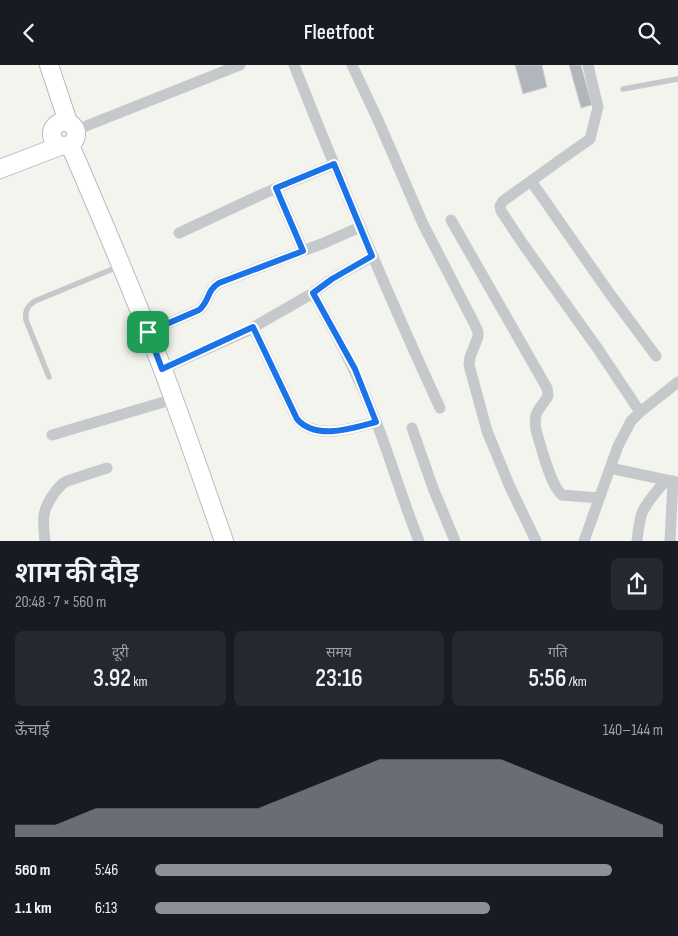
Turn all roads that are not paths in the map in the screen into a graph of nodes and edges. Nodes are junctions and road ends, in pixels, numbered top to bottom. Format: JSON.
{"nodes":[{"id":1,"x":49,"y":65,"type":"edge"},
{"id":2,"x":240,"y":65,"type":"edge"},
{"id":3,"x":294,"y":65,"type":"edge"},
{"id":4,"x":352,"y":65,"type":"edge"},
{"id":5,"x":588,"y":65,"type":"edge"},
{"id":6,"x":678,"y":79,"type":"edge"},
{"id":7,"x":623,"y":89,"type":"dead end"},
{"id":8,"x":65,"y":136,"type":"junction"},
{"id":9,"x":0,"y":159,"type":"edge"},
{"id":10,"x":334,"y":164,"type":"junction"},
{"id":11,"x":0,"y":169,"type":"edge"},
{"id":12,"x":531,"y":181,"type":"junction"},
{"id":13,"x":276,"y":188,"type":"junction"},
{"id":14,"x":450,"y":220,"type":"dead end"},
{"id":15,"x":360,"y":227,"type":"junction"},
{"id":16,"x":179,"y":233,"type":"dead end"},
{"id":17,"x":303,"y":251,"type":"junction"},
{"id":18,"x":372,"y":256,"type":"junction"},
{"id":19,"x":122,"y":265,"type":"junction"},
{"id":20,"x":313,"y":293,"type":"junction"},
{"id":21,"x":253,"y":327,"type":"junction"},
{"id":22,"x":148,"y":332,"type":"junction"},
{"id":23,"x":656,"y":356,"type":"dead end"},
{"id":24,"x":162,"y":369,"type":"junction"},
{"id":25,"x":49,"y":377,"type":"dead end"},
{"id":26,"x":678,"y":382,"type":"edge"},
{"id":27,"x":174,"y":399,"type":"junction"},
{"id":28,"x":440,"y":408,"type":"dead end"},
{"id":29,"x":640,"y":412,"type":"junction"},
{"id":30,"x":376,"y":422,"type":"junction"},
{"id":31,"x":412,"y":428,"type":"dead end"},
{"id":32,"x":52,"y":435,"type":"dead end"},
{"id":33,"x":610,"y":468,"type":"junction"},
{"id":34,"x":107,"y":469,"type":"dead end"},
{"id":35,"x":672,"y":481,"type":"edge"},
{"id":36,"x":599,"y":499,"type":"junction"},
{"id":37,"x":45,"y":541,"type":"edge"},
{"id":38,"x":224,"y":541,"type":"edge"},
{"id":39,"x":419,"y":541,"type":"edge"},
{"id":40,"x":455,"y":541,"type":"edge"},
{"id":41,"x":536,"y":541,"type":"edge"},
{"id":42,"x":584,"y":541,"type":"edge"},
{"id":43,"x":637,"y":541,"type":"edge"},
{"id":44,"x":670,"y":541,"type":"edge"}],
"edges":[{"from":1,"to":8,"type":"main road"},
{"from":2,"to":8,"type":"street"},
{"from":3,"to":10,"type":"street"},
{"from":4,"to":41,"type":"street"},
{"from":5,"to":12,"type":"street"},
{"from":6,"to":7,"type":"lane"},
{"from":8,"to":9,"type":"main road"},
{"from":8,"to":11,"type":"main road"},
{"from":8,"to":19,"type":"main road"},
{"from":10,"to":13,"type":"street"},
{"from":10,"to":15,"type":"street"},
{"from":12,"to":23,"type":"street"},
{"from":12,"to":29,"type":"street"},
{"from":13,"to":16,"type":"street"},
{"from":13,"to":17,"type":"street"},
{"from":14,"to":36,"type":"street"},
{"from":15,"to":17,"type":"street"},
{"from":15,"to":18,"type":"street"},
{"from":17,"to":22,"type":"street"},
{"from":18,"to":20,"type":"street"},
{"from":18,"to":28,"type":"street"},
{"from":19,"to":22,"type":"main road"},
{"from":19,"to":25,"type":"lane"},
{"from":20,"to":21,"type":"street"},
{"from":20,"to":30,"type":"street"},
{"from":21,"to":24,"type":"street"},
{"from":21,"to":30,"type":"street"},
{"from":22,"to":24,"type":"main road"},
{"from":24,"to":27,"type":"main road"},
{"from":26,"to":29,"type":"street"},
{"from":27,"to":32,"type":"street"},
{"from":27,"to":38,"type":"main road"},
{"from":29,"to":33,"type":"street"},
{"from":30,"to":39,"type":"street"},
{"from":31,"to":40,"type":"street"},
{"from":33,"to":35,"type":"street"},
{"from":33,"to":36,"type":"street"},
{"from":34,"to":37,"type":"street"},
{"from":35,"to":43,"type":"street"},
{"from":35,"to":44,"type":"street"},
{"from":36,"to":42,"type":"street"}]}
